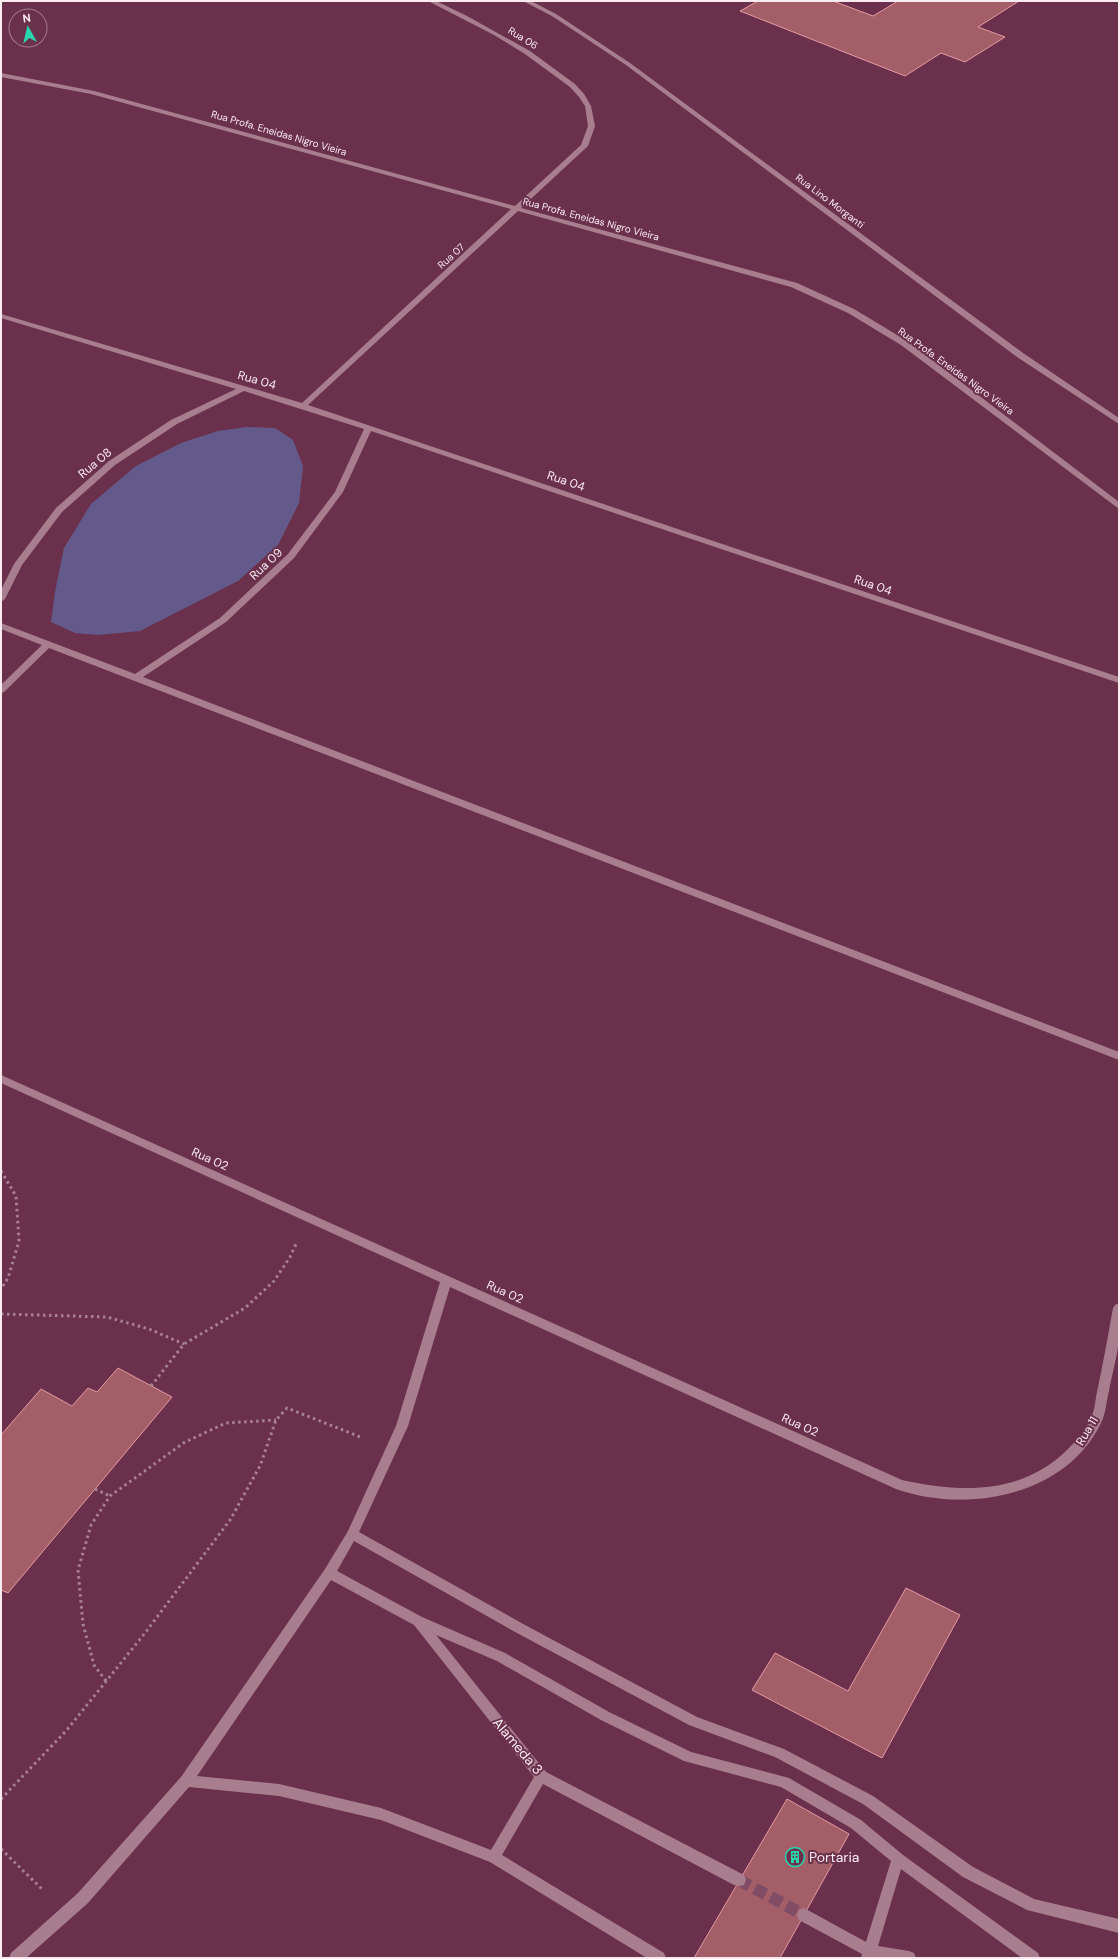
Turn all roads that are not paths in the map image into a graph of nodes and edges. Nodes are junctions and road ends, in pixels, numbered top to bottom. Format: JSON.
{"nodes":[{"id":1,"x":431,"y":1,"type":"edge"},
{"id":2,"x":526,"y":1,"type":"edge"},
{"id":3,"x":1,"y":75,"type":"edge"},
{"id":4,"x":590,"y":111,"type":"joint"},
{"id":5,"x":517,"y":210,"type":"junction"},
{"id":6,"x":1,"y":316,"type":"edge"},
{"id":7,"x":244,"y":388,"type":"junction"},
{"id":8,"x":303,"y":406,"type":"junction"},
{"id":9,"x":1119,"y":422,"type":"edge"},
{"id":10,"x":368,"y":428,"type":"junction"},
{"id":11,"x":1119,"y":506,"type":"edge"},
{"id":12,"x":1,"y":599,"type":"edge"},
{"id":13,"x":1,"y":626,"type":"edge"},
{"id":14,"x":48,"y":644,"type":"junction"},
{"id":15,"x":135,"y":678,"type":"junction"},
{"id":16,"x":1119,"y":680,"type":"edge"},
{"id":17,"x":1,"y":690,"type":"edge"},
{"id":18,"x":1119,"y":1056,"type":"edge"},
{"id":19,"x":1,"y":1079,"type":"edge"},
{"id":20,"x":446,"y":1280,"type":"junction"},
{"id":21,"x":1119,"y":1308,"type":"edge"},
{"id":22,"x":1007,"y":1490,"type":"joint"},
{"id":23,"x":352,"y":1534,"type":"junction"},
{"id":24,"x":329,"y":1573,"type":"junction"},
{"id":25,"x":418,"y":1621,"type":"junction"},
{"id":26,"x":541,"y":1776,"type":"junction"},
{"id":27,"x":186,"y":1781,"type":"junction"},
{"id":28,"x":494,"y":1857,"type":"junction"},
{"id":29,"x":898,"y":1859,"type":"junction"},
{"id":30,"x":739,"y":1880,"type":"tunnel mouth"},
{"id":31,"x":804,"y":1915,"type":"tunnel mouth"},
{"id":32,"x":1119,"y":1926,"type":"edge"},
{"id":33,"x":869,"y":1954,"type":"edge"},
{"id":34,"x":16,"y":1958,"type":"edge"},
{"id":35,"x":659,"y":1958,"type":"edge"},
{"id":36,"x":909,"y":1958,"type":"edge"},
{"id":37,"x":1032,"y":1958,"type":"edge"}],
"edges":[{"from":1,"to":4,"type":"street","name":"Rua 06"},
{"from":2,"to":9,"type":"street","name":"Rua Lino Morganti"},
{"from":3,"to":5,"type":"street","name":"Rua Profa. Eneidas Nigro Vieira"},
{"from":4,"to":5,"type":"street","name":"Rua 07"},
{"from":5,"to":8,"type":"street","name":"Rua 07"},
{"from":5,"to":11,"type":"street","name":"Rua Profa. Eneidas Nigro Vieira"},
{"from":6,"to":7,"type":"street","name":"Rua 04"},
{"from":7,"to":8,"type":"street","name":"Rua 04"},
{"from":7,"to":12,"type":"street","name":"Rua 08"},
{"from":8,"to":10,"type":"street","name":"Rua 04"},
{"from":10,"to":15,"type":"street","name":"Rua 09"},
{"from":10,"to":16,"type":"street","name":"Rua 04"},
{"from":13,"to":14,"type":"street"},
{"from":14,"to":15,"type":"street"},
{"from":14,"to":17,"type":"street"},
{"from":15,"to":18,"type":"street"},
{"from":19,"to":20,"type":"street","name":"Rua 02"},
{"from":20,"to":22,"type":"street","name":"Rua 02"},
{"from":20,"to":23,"type":"street"},
{"from":21,"to":22,"type":"street","name":"Rua 11"},
{"from":23,"to":24,"type":"street"},
{"from":23,"to":32,"type":"street"},
{"from":24,"to":25,"type":"street","name":"Alameda 3"},
{"from":24,"to":27,"type":"street"},
{"from":25,"to":26,"type":"street","name":"Alameda 3"},
{"from":25,"to":29,"type":"street"},
{"from":26,"to":28,"type":"street"},
{"from":26,"to":30,"type":"street","name":"Alameda 3"},
{"from":27,"to":28,"type":"street"},
{"from":27,"to":34,"type":"street"},
{"from":28,"to":35,"type":"street"},
{"from":29,"to":33,"type":"street"},
{"from":29,"to":37,"type":"street"},
{"from":31,"to":33,"type":"street"},
{"from":33,"to":36,"type":"street"}]}
